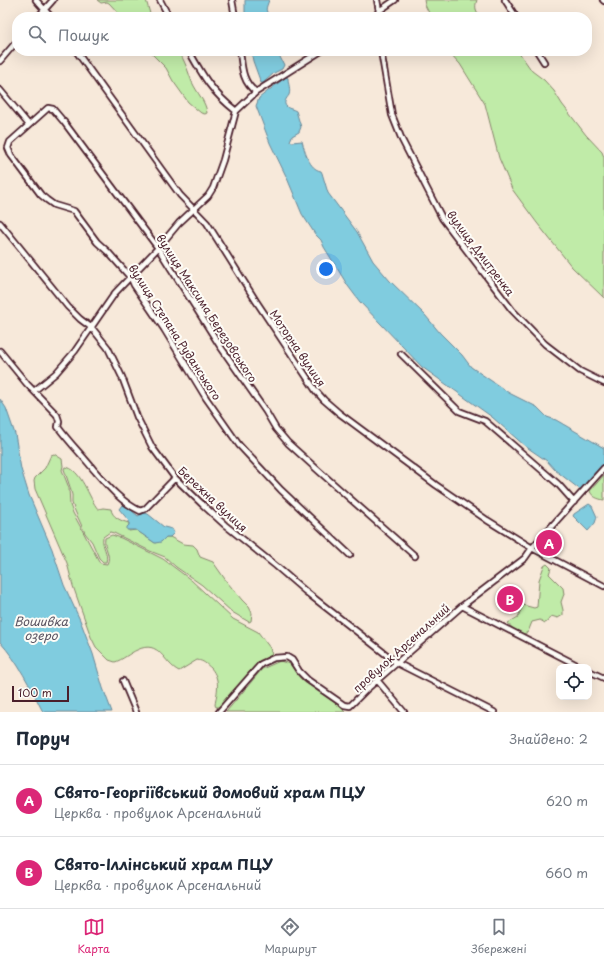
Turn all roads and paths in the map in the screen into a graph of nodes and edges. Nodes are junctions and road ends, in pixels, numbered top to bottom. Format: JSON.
{"nodes":[{"id":1,"x":36,"y":0,"type":"edge"},
{"id":2,"x":53,"y":0,"type":"edge"},
{"id":3,"x":160,"y":0,"type":"edge"},
{"id":4,"x":232,"y":0,"type":"edge"},
{"id":5,"x":377,"y":0,"type":"edge"},
{"id":6,"x":395,"y":0,"type":"edge"},
{"id":7,"x":505,"y":0,"type":"edge"},
{"id":8,"x":45,"y":9,"type":"junction"},
{"id":9,"x":379,"y":11,"type":"joint"},
{"id":10,"x":42,"y":12,"type":"edge"},
{"id":11,"x":47,"y":12,"type":"edge"},
{"id":12,"x":166,"y":12,"type":"edge"},
{"id":13,"x":234,"y":12,"type":"edge"},
{"id":14,"x":513,"y":12,"type":"edge"},
{"id":15,"x":12,"y":47,"type":"edge"},
{"id":16,"x":80,"y":56,"type":"edge"},
{"id":17,"x":192,"y":56,"type":"edge"},
{"id":18,"x":241,"y":56,"type":"edge"},
{"id":19,"x":313,"y":56,"type":"edge"},
{"id":20,"x":382,"y":56,"type":"edge"},
{"id":21,"x":540,"y":56,"type":"edge"},
{"id":22,"x":1,"y":59,"type":"edge"},
{"id":23,"x":544,"y":62,"type":"dead end"},
{"id":24,"x":0,"y":90,"type":"edge"},
{"id":25,"x":256,"y":92,"type":"junction"},
{"id":26,"x":236,"y":111,"type":"junction"},
{"id":27,"x":29,"y":125,"type":"junction"},
{"id":28,"x":194,"y":210,"type":"junction"},
{"id":29,"x":0,"y":223,"type":"edge"},
{"id":30,"x":158,"y":248,"type":"junction"},
{"id":31,"x":131,"y":278,"type":"junction"},
{"id":32,"x":92,"y":328,"type":"junction"},
{"id":33,"x":0,"y":351,"type":"edge"},
{"id":34,"x":401,"y":354,"type":"dead end"},
{"id":35,"x":604,"y":383,"type":"edge"},
{"id":36,"x":34,"y":391,"type":"junction"},
{"id":37,"x":604,"y":468,"type":"edge"},
{"id":38,"x":175,"y":478,"type":"junction"},
{"id":39,"x":574,"y":502,"type":"junction"},
{"id":40,"x":532,"y":548,"type":"junction"},
{"id":41,"x":350,"y":555,"type":"dead end"},
{"id":42,"x":415,"y":556,"type":"dead end"},
{"id":43,"x":604,"y":586,"type":"edge"},
{"id":44,"x":462,"y":606,"type":"junction"},
{"id":45,"x":397,"y":663,"type":"junction"},
{"id":46,"x":575,"y":664,"type":"edge"},
{"id":47,"x":592,"y":672,"type":"edge"},
{"id":48,"x":604,"y":678,"type":"edge"},
{"id":49,"x":377,"y":680,"type":"junction"},
{"id":50,"x":123,"y":681,"type":"dead end"},
{"id":51,"x":136,"y":712,"type":"edge"},
{"id":52,"x":219,"y":712,"type":"edge"},
{"id":53,"x":404,"y":712,"type":"edge"},
{"id":54,"x":494,"y":712,"type":"edge"}],
"edges":[{"from":1,"to":8,"type":"street"},
{"from":2,"to":8,"type":"street"},
{"from":3,"to":12,"type":"street"},
{"from":4,"to":13,"type":"street"},
{"from":5,"to":9,"type":"street"},
{"from":6,"to":9,"type":"street"},
{"from":7,"to":14,"type":"street"},
{"from":8,"to":10,"type":"street"},
{"from":8,"to":11,"type":"street"},
{"from":15,"to":22,"type":"street"},
{"from":16,"to":28,"type":"street","name":"Моторна вулиця"},
{"from":17,"to":26,"type":"street"},
{"from":18,"to":25,"type":"street"},
{"from":19,"to":25,"type":"street"},
{"from":20,"to":35,"type":"street","name":"вулиця Дмитренка"},
{"from":21,"to":23,"type":"street"},
{"from":24,"to":27,"type":"street"},
{"from":25,"to":26,"type":"street"},
{"from":26,"to":28,"type":"street"},
{"from":27,"to":30,"type":"street","name":"вулиця Максима Березовського"},
{"from":27,"to":31,"type":"street","name":"вулиця Степана Руданського"},
{"from":28,"to":30,"type":"street"},
{"from":28,"to":40,"type":"street","name":"Моторна вулиця"},
{"from":29,"to":32,"type":"street","name":"Бережна вулиця"},
{"from":30,"to":31,"type":"street"},
{"from":30,"to":42,"type":"street","name":"вулиця Максима Березовського"},
{"from":31,"to":32,"type":"street"},
{"from":31,"to":41,"type":"street","name":"вулиця Степана Руданського"},
{"from":32,"to":36,"type":"street"},
{"from":32,"to":38,"type":"street","name":"Бережна вулиця"},
{"from":33,"to":36,"type":"street"},
{"from":34,"to":39,"type":"street"},
{"from":36,"to":38,"type":"street"},
{"from":37,"to":39,"type":"street","name":"провулок Арсенальний"},
{"from":38,"to":45,"type":"street","name":"Бережна вулиця"},
{"from":39,"to":40,"type":"street","name":"провулок Арсенальний"},
{"from":40,"to":43,"type":"street","name":"Моторна вулиця"},
{"from":40,"to":44,"type":"street","name":"провулок Арсенальний"},
{"from":44,"to":45,"type":"street","name":"провулок Арсенальний"},
{"from":44,"to":46,"type":"street","name":"провулок Арсенальний"},
{"from":45,"to":49,"type":"street","name":"провулок Арсенальний"},
{"from":45,"to":54,"type":"street","name":"Бережна вулиця"},
{"from":47,"to":48,"type":"street"},
{"from":49,"to":52,"type":"street","name":"провулок Арсенальний"},
{"from":49,"to":53,"type":"street"},
{"from":50,"to":51,"type":"street"}]}
